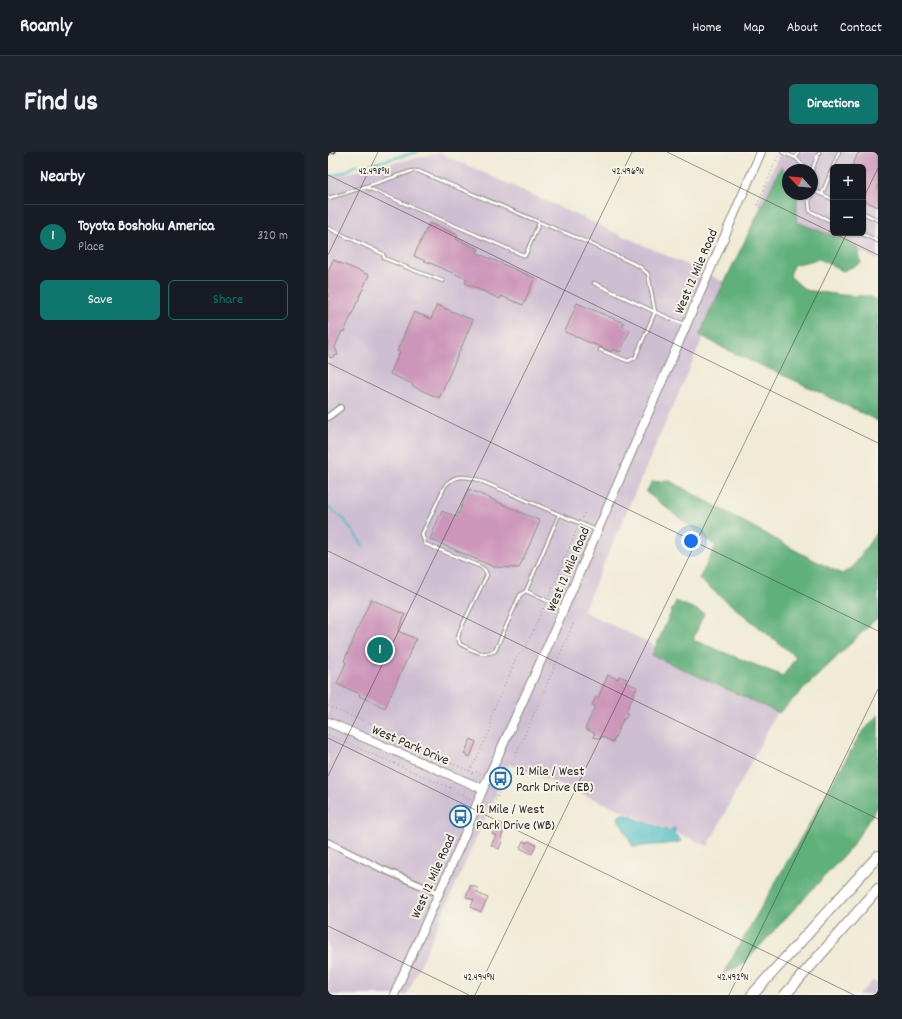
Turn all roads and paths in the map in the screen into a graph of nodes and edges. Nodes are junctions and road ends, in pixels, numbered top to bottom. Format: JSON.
{"nodes":[{"id":1,"x":761,"y":152,"type":"edge"},
{"id":2,"x":781,"y":152,"type":"edge"},
{"id":3,"x":798,"y":152,"type":"edge"},
{"id":4,"x":819,"y":152,"type":"edge"},
{"id":5,"x":839,"y":152,"type":"edge"},
{"id":6,"x":796,"y":158,"type":"junction"},
{"id":7,"x":802,"y":164,"type":"edge"},
{"id":8,"x":814,"y":164,"type":"edge"},
{"id":9,"x":366,"y":186,"type":"junction"},
{"id":10,"x":818,"y":192,"type":"edge"},
{"id":11,"x":822,"y":194,"type":"junction"},
{"id":12,"x":328,"y":198,"type":"edge"},
{"id":13,"x":830,"y":198,"type":"edge"},
{"id":14,"x":810,"y":200,"type":"edge"},
{"id":15,"x":757,"y":205,"type":"dead end"},
{"id":16,"x":866,"y":214,"type":"edge"},
{"id":17,"x":878,"y":220,"type":"edge"},
{"id":18,"x":830,"y":221,"type":"edge"},
{"id":19,"x":539,"y":223,"type":"junction"},
{"id":20,"x":328,"y":228,"type":"edge"},
{"id":21,"x":866,"y":236,"type":"edge"},
{"id":22,"x":878,"y":241,"type":"edge"},
{"id":23,"x":443,"y":281,"type":"dead end"},
{"id":24,"x":594,"y":283,"type":"dead end"},
{"id":25,"x":655,"y":312,"type":"junction"},
{"id":26,"x":686,"y":325,"type":"junction"},
{"id":27,"x":600,"y":350,"type":"dead end"},
{"id":28,"x":340,"y":408,"type":"dead end"},
{"id":29,"x":328,"y":417,"type":"edge"},
{"id":30,"x":584,"y":513,"type":"dead end"},
{"id":31,"x":559,"y":515,"type":"junction"},
{"id":32,"x":580,"y":523,"type":"junction"},
{"id":33,"x":597,"y":531,"type":"junction"},
{"id":34,"x":526,"y":591,"type":"junction"},
{"id":35,"x":547,"y":600,"type":"junction"},
{"id":36,"x":564,"y":608,"type":"junction"},
{"id":37,"x":574,"y":622,"type":"dead end"},
{"id":38,"x":328,"y":706,"type":"edge"},
{"id":39,"x":328,"y":722,"type":"edge"},
{"id":40,"x":328,"y":735,"type":"edge"},
{"id":41,"x":469,"y":771,"type":"junction"},
{"id":42,"x":498,"y":781,"type":"dead end"},
{"id":43,"x":468,"y":783,"type":"junction"},
{"id":44,"x":503,"y":785,"type":"junction"},
{"id":45,"x":483,"y":789,"type":"junction"},
{"id":46,"x":462,"y":795,"type":"junction"},
{"id":47,"x":465,"y":798,"type":"dead end"},
{"id":48,"x":486,"y":805,"type":"dead end"},
{"id":49,"x":328,"y":842,"type":"edge"},
{"id":50,"x":878,"y":856,"type":"edge"},
{"id":51,"x":878,"y":889,"type":"edge"},
{"id":52,"x":438,"y":893,"type":"junction"},
{"id":53,"x":394,"y":995,"type":"edge"},
{"id":54,"x":752,"y":995,"type":"edge"},
{"id":55,"x":785,"y":995,"type":"edge"}],
"edges":[{"from":1,"to":26,"type":"main road","name":"West 12 Mile Road"},
{"from":2,"to":6,"type":"lane"},
{"from":2,"to":15,"type":"path"},
{"from":3,"to":6,"type":"lane"},
{"from":4,"to":8,"type":"lane"},
{"from":5,"to":11,"type":"lane"},
{"from":6,"to":7,"type":"lane"},
{"from":9,"to":12,"type":"lane"},
{"from":9,"to":19,"type":"lane"},
{"from":9,"to":19,"type":"lane"},
{"from":10,"to":11,"type":"lane"},
{"from":11,"to":13,"type":"lane"},
{"from":14,"to":18,"type":"lane"},
{"from":16,"to":17,"type":"lane"},
{"from":19,"to":25,"type":"lane"},
{"from":20,"to":23,"type":"lane"},
{"from":21,"to":22,"type":"lane"},
{"from":24,"to":25,"type":"lane"},
{"from":25,"to":26,"type":"lane"},
{"from":25,"to":27,"type":"lane"},
{"from":26,"to":33,"type":"main road","name":"West 12 Mile Road"},
{"from":28,"to":29,"type":"street"},
{"from":30,"to":32,"type":"path"},
{"from":31,"to":32,"type":"lane"},
{"from":31,"to":34,"type":"lane"},
{"from":31,"to":34,"type":"lane"},
{"from":32,"to":33,"type":"lane"},
{"from":32,"to":35,"type":"path"},
{"from":33,"to":36,"type":"main road","name":"West 12 Mile Road"},
{"from":34,"to":35,"type":"lane"},
{"from":35,"to":36,"type":"lane"},
{"from":35,"to":41,"type":"path"},
{"from":36,"to":45,"type":"main road","name":"West 12 Mile Road"},
{"from":37,"to":44,"type":"path"},
{"from":38,"to":41,"type":"path"},
{"from":39,"to":43,"type":"main road","name":"West Park Drive"},
{"from":40,"to":46,"type":"path"},
{"from":41,"to":43,"type":"path"},
{"from":42,"to":44,"type":"path"},
{"from":43,"to":45,"type":"main road","name":"West Park Drive"},
{"from":43,"to":46,"type":"path"},
{"from":44,"to":48,"type":"path"},
{"from":45,"to":52,"type":"main road","name":"West 12 Mile Road"},
{"from":46,"to":47,"type":"path"},
{"from":49,"to":52,"type":"street"},
{"from":50,"to":54,"type":"highway"},
{"from":51,"to":55,"type":"highway"},
{"from":52,"to":53,"type":"main road","name":"West 12 Mile Road"}]}
